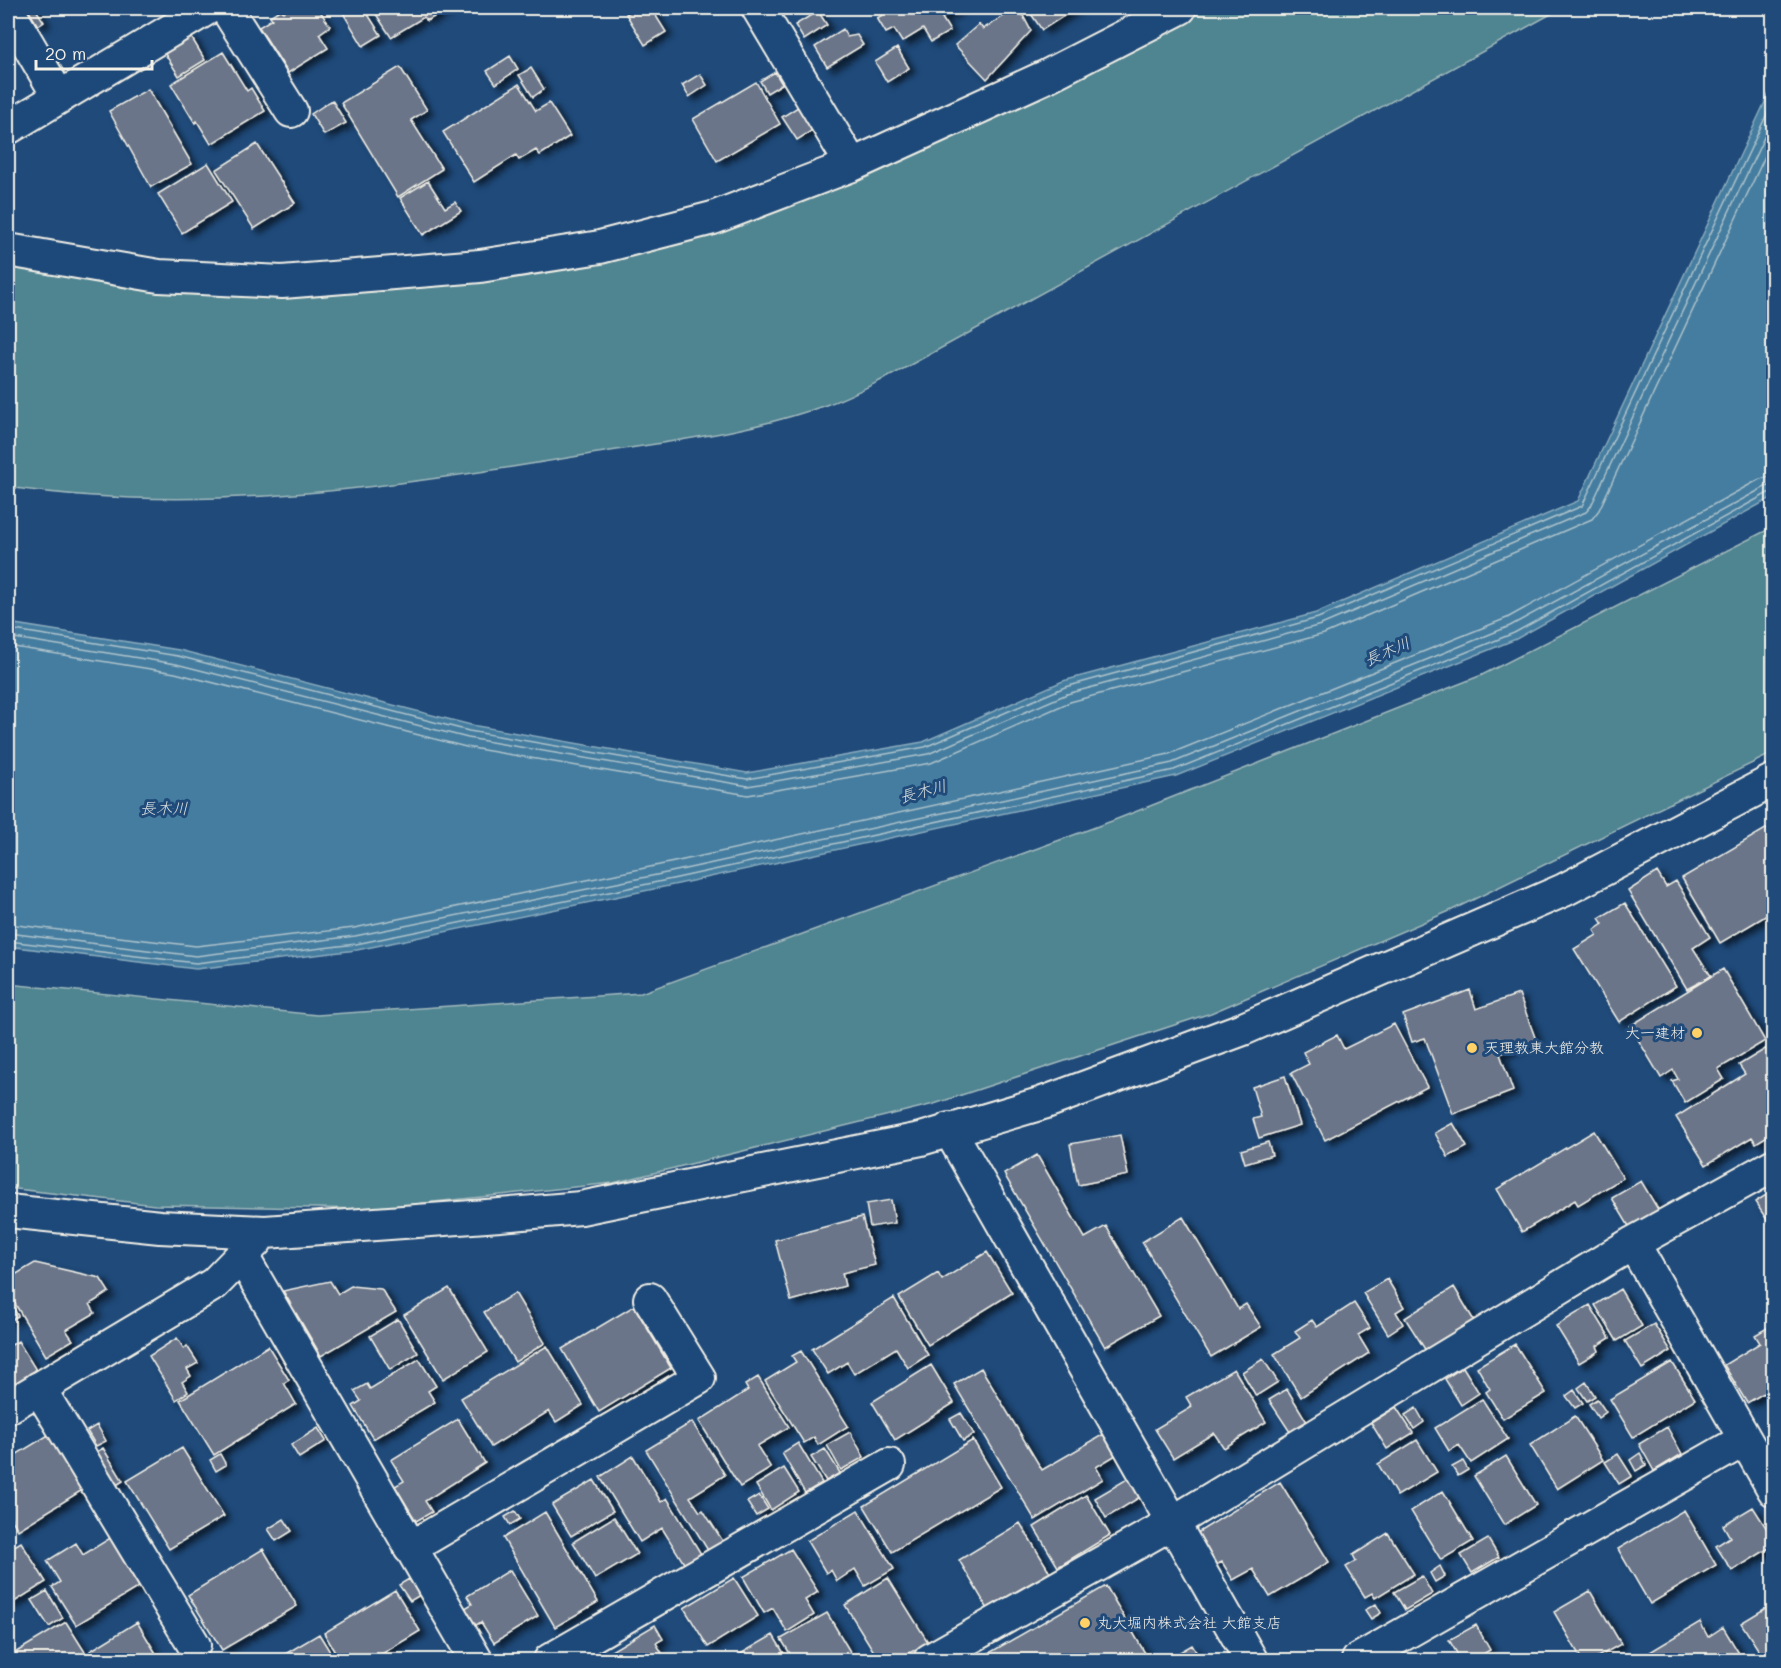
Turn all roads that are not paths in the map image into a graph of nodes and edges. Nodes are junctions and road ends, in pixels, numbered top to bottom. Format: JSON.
{"nodes":[{"id":1,"x":208,"y":8,"type":"edge"},
{"id":2,"x":226,"y":8,"type":"edge"},
{"id":3,"x":758,"y":8,"type":"edge"},
{"id":4,"x":1180,"y":8,"type":"edge"},
{"id":5,"x":8,"y":10,"type":"edge"},
{"id":6,"x":59,"y":97,"type":"junction"},
{"id":7,"x":291,"y":111,"type":"dead end"},
{"id":8,"x":8,"y":128,"type":"edge"},
{"id":9,"x":852,"y":165,"type":"junction"},
{"id":10,"x":8,"y":250,"type":"edge"},
{"id":11,"x":1773,"y":780,"type":"edge"},
{"id":12,"x":949,"y":1130,"type":"junction"},
{"id":13,"x":1773,"y":1165,"type":"edge"},
{"id":14,"x":8,"y":1212,"type":"edge"},
{"id":15,"x":265,"y":1232,"type":"junction"},
{"id":16,"x":1633,"y":1243,"type":"junction"},
{"id":17,"x":242,"y":1256,"type":"junction"},
{"id":18,"x":650,"y":1299,"type":"dead end"},
{"id":19,"x":39,"y":1388,"type":"junction"},
{"id":20,"x":8,"y":1407,"type":"edge"},
{"id":21,"x":1744,"y":1440,"type":"junction"},
{"id":22,"x":889,"y":1465,"type":"dead end"},
{"id":23,"x":1773,"y":1490,"type":"edge"},
{"id":24,"x":1172,"y":1523,"type":"junction"},
{"id":25,"x":410,"y":1548,"type":"junction"},
{"id":26,"x":194,"y":1645,"type":"dead end"},
{"id":27,"x":476,"y":1660,"type":"edge"},
{"id":28,"x":550,"y":1660,"type":"edge"},
{"id":29,"x":930,"y":1660,"type":"edge"},
{"id":30,"x":1251,"y":1660,"type":"edge"},
{"id":31,"x":1358,"y":1660,"type":"edge"}],
"edges":[{"from":1,"to":6,"type":"street"},
{"from":2,"to":7,"type":"street"},
{"from":3,"to":9,"type":"street"},
{"from":4,"to":9,"type":"street"},
{"from":5,"to":6,"type":"street"},
{"from":6,"to":8,"type":"street"},
{"from":9,"to":10,"type":"street"},
{"from":11,"to":12,"type":"street"},
{"from":12,"to":15,"type":"street"},
{"from":12,"to":24,"type":"street"},
{"from":13,"to":16,"type":"street"},
{"from":14,"to":15,"type":"street"},
{"from":15,"to":17,"type":"street"},
{"from":16,"to":21,"type":"street"},
{"from":16,"to":24,"type":"street"},
{"from":17,"to":19,"type":"street"},
{"from":17,"to":25,"type":"street"},
{"from":18,"to":25,"type":"street"},
{"from":19,"to":20,"type":"street"},
{"from":19,"to":26,"type":"street"},
{"from":21,"to":23,"type":"street"},
{"from":21,"to":31,"type":"street"},
{"from":22,"to":28,"type":"street"},
{"from":24,"to":29,"type":"street"},
{"from":24,"to":30,"type":"street"},
{"from":25,"to":27,"type":"street"}]}
